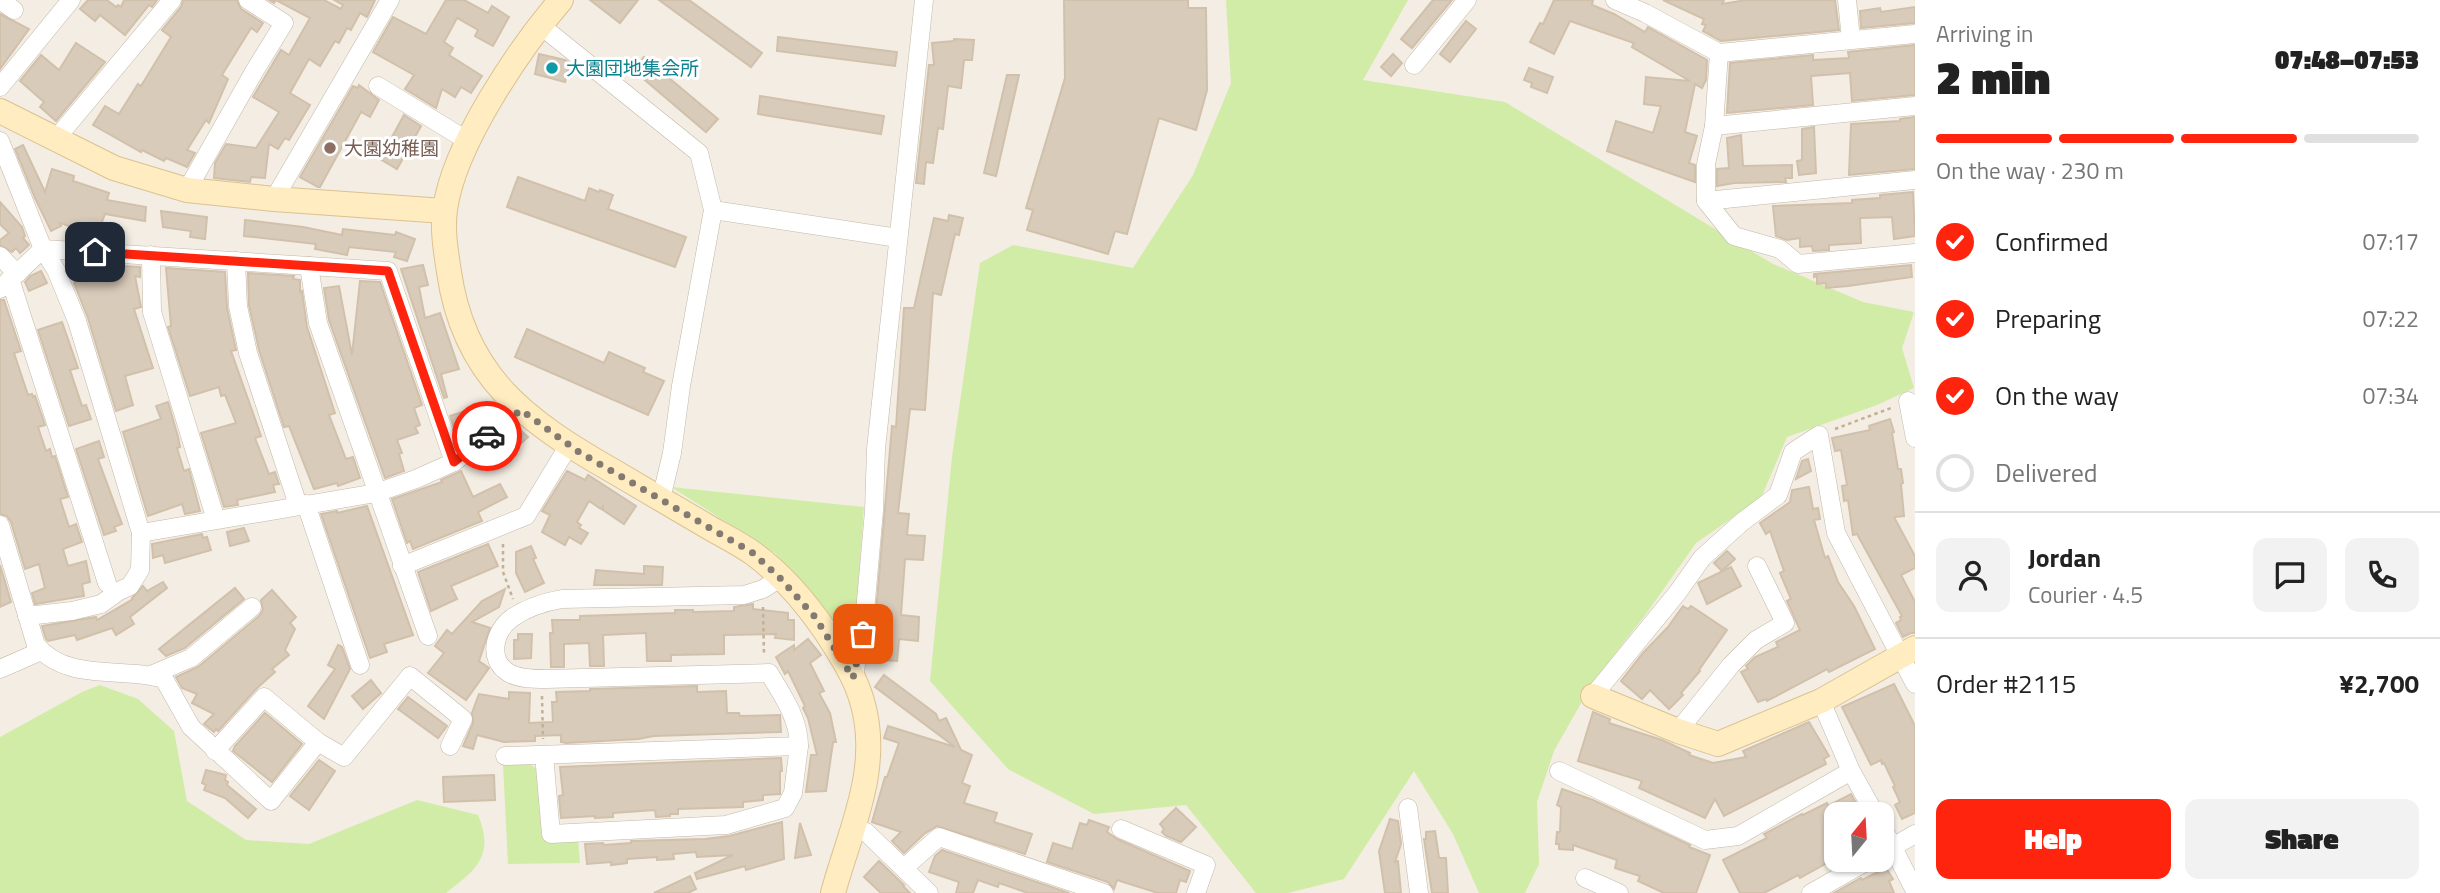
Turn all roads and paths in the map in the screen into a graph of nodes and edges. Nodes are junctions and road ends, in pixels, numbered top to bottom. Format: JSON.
{"nodes":[{"id":1,"x":71,"y":0,"type":"edge"},
{"id":2,"x":172,"y":0,"type":"edge"},
{"id":3,"x":248,"y":0,"type":"edge"},
{"id":4,"x":390,"y":0,"type":"edge"},
{"id":5,"x":561,"y":0,"type":"edge"},
{"id":6,"x":924,"y":0,"type":"edge"},
{"id":7,"x":1467,"y":0,"type":"edge"},
{"id":8,"x":1615,"y":0,"type":"edge"},
{"id":9,"x":1847,"y":0,"type":"edge"},
{"id":10,"x":540,"y":24,"type":"junction"},
{"id":11,"x":1915,"y":34,"type":"edge"},
{"id":12,"x":1851,"y":39,"type":"junction"},
{"id":13,"x":1718,"y":53,"type":"junction"},
{"id":14,"x":1414,"y":65,"type":"dead end"},
{"id":15,"x":378,"y":86,"type":"dead end"},
{"id":16,"x":0,"y":87,"type":"edge"},
{"id":17,"x":1915,"y":106,"type":"edge"},
{"id":18,"x":0,"y":111,"type":"edge"},
{"id":19,"x":1714,"y":126,"type":"junction"},
{"id":20,"x":55,"y":140,"type":"junction"},
{"id":21,"x":0,"y":141,"type":"edge"},
{"id":22,"x":468,"y":141,"type":"junction"},
{"id":23,"x":6,"y":173,"type":"edge"},
{"id":24,"x":1915,"y":180,"type":"edge"},
{"id":25,"x":187,"y":190,"type":"junction"},
{"id":26,"x":274,"y":199,"type":"junction"},
{"id":27,"x":1706,"y":201,"type":"junction"},
{"id":28,"x":713,"y":209,"type":"junction"},
{"id":29,"x":444,"y":211,"type":"junction"},
{"id":30,"x":898,"y":238,"type":"junction"},
{"id":31,"x":43,"y":249,"type":"junction"},
{"id":32,"x":1915,"y":253,"type":"edge"},
{"id":33,"x":151,"y":255,"type":"junction"},
{"id":34,"x":0,"y":256,"type":"edge"},
{"id":35,"x":236,"y":261,"type":"junction"},
{"id":36,"x":309,"y":266,"type":"junction"},
{"id":37,"x":9,"y":280,"type":"edge"},
{"id":38,"x":521,"y":410,"type":"junction"},
{"id":39,"x":1911,"y":412,"type":"edge"},
{"id":40,"x":1819,"y":435,"type":"junction"},
{"id":41,"x":1915,"y":438,"type":"edge"},
{"id":42,"x":569,"y":445,"type":"junction"},
{"id":43,"x":454,"y":462,"type":"junction"},
{"id":44,"x":376,"y":493,"type":"junction"},
{"id":45,"x":661,"y":499,"type":"junction"},
{"id":46,"x":302,"y":505,"type":"junction"},
{"id":47,"x":216,"y":520,"type":"junction"},
{"id":48,"x":0,"y":525,"type":"edge"},
{"id":49,"x":497,"y":528,"type":"junction"},
{"id":50,"x":141,"y":533,"type":"junction"},
{"id":51,"x":402,"y":566,"type":"junction"},
{"id":52,"x":1757,"y":566,"type":"dead end"},
{"id":53,"x":107,"y":583,"type":"dead end"},
{"id":54,"x":771,"y":583,"type":"junction"},
{"id":55,"x":252,"y":607,"type":"dead end"},
{"id":56,"x":518,"y":614,"type":"junction"},
{"id":57,"x":27,"y":616,"type":"junction"},
{"id":58,"x":428,"y":636,"type":"dead end"},
{"id":59,"x":41,"y":651,"type":"junction"},
{"id":60,"x":1908,"y":651,"type":"edge"},
{"id":61,"x":360,"y":665,"type":"dead end"},
{"id":62,"x":0,"y":668,"type":"edge"},
{"id":63,"x":764,"y":673,"type":"junction"},
{"id":64,"x":151,"y":675,"type":"junction"},
{"id":65,"x":853,"y":678,"type":"junction"},
{"id":66,"x":541,"y":679,"type":"junction"},
{"id":67,"x":1915,"y":684,"type":"edge"},
{"id":68,"x":1593,"y":696,"type":"joint"},
{"id":69,"x":1821,"y":701,"type":"junction"},
{"id":70,"x":1678,"y":731,"type":"junction"},
{"id":71,"x":318,"y":742,"type":"junction"},
{"id":72,"x":450,"y":746,"type":"dead end"},
{"id":73,"x":799,"y":746,"type":"junction"},
{"id":74,"x":215,"y":751,"type":"junction"},
{"id":75,"x":544,"y":755,"type":"junction"},
{"id":76,"x":505,"y":756,"type":"dead end"},
{"id":77,"x":1559,"y":771,"type":"dead end"},
{"id":78,"x":1851,"y":771,"type":"junction"},
{"id":79,"x":1868,"y":802,"type":"edge"},
{"id":80,"x":1408,"y":808,"type":"dead end"},
{"id":81,"x":854,"y":828,"type":"junction"},
{"id":82,"x":1121,"y":829,"type":"dead end"},
{"id":83,"x":1915,"y":834,"type":"edge"},
{"id":84,"x":1894,"y":846,"type":"edge"},
{"id":85,"x":1894,"y":859,"type":"edge"},
{"id":86,"x":905,"y":867,"type":"junction"},
{"id":87,"x":1848,"y":872,"type":"edge"},
{"id":88,"x":1585,"y":878,"type":"dead end"},
{"id":89,"x":1915,"y":891,"type":"edge"},
{"id":90,"x":833,"y":893,"type":"edge"},
{"id":91,"x":929,"y":893,"type":"edge"},
{"id":92,"x":1104,"y":893,"type":"edge"},
{"id":93,"x":1196,"y":893,"type":"edge"},
{"id":94,"x":1419,"y":893,"type":"edge"},
{"id":95,"x":1619,"y":893,"type":"edge"},
{"id":96,"x":1811,"y":893,"type":"edge"}],
"edges":[{"from":1,"to":16,"type":"street"},
{"from":2,"to":20,"type":"street"},
{"from":3,"to":25,"type":"street"},
{"from":4,"to":26,"type":"street"},
{"from":5,"to":10,"type":"street"},
{"from":6,"to":30,"type":"street"},
{"from":7,"to":14,"type":"street"},
{"from":8,"to":13,"type":"street"},
{"from":9,"to":12,"type":"street"},
{"from":10,"to":22,"type":"street"},
{"from":10,"to":28,"type":"street"},
{"from":11,"to":12,"type":"street"},
{"from":12,"to":13,"type":"street"},
{"from":13,"to":19,"type":"street"},
{"from":15,"to":22,"type":"street"},
{"from":17,"to":19,"type":"street"},
{"from":18,"to":20,"type":"street"},
{"from":19,"to":27,"type":"street"},
{"from":20,"to":25,"type":"street"},
{"from":21,"to":23,"type":"street"},
{"from":22,"to":29,"type":"street"},
{"from":23,"to":31,"type":"street"},
{"from":24,"to":27,"type":"street"},
{"from":25,"to":26,"type":"street"},
{"from":26,"to":29,"type":"street"},
{"from":27,"to":32,"type":"street"},
{"from":28,"to":30,"type":"street"},
{"from":28,"to":45,"type":"street"},
{"from":29,"to":38,"type":"street"},
{"from":30,"to":65,"type":"street"},
{"from":31,"to":33,"type":"street"},
{"from":31,"to":37,"type":"street"},
{"from":31,"to":50,"type":"street"},
{"from":33,"to":35,"type":"street"},
{"from":33,"to":47,"type":"street"},
{"from":34,"to":37,"type":"street"},
{"from":35,"to":36,"type":"street"},
{"from":35,"to":46,"type":"street"},
{"from":36,"to":43,"type":"street"},
{"from":36,"to":44,"type":"street"},
{"from":37,"to":53,"type":"street"},
{"from":38,"to":42,"type":"street"},
{"from":38,"to":43,"type":"street"},
{"from":39,"to":40,"type":"path"},
{"from":39,"to":41,"type":"street"},
{"from":40,"to":60,"type":"street"},
{"from":40,"to":68,"type":"street"},
{"from":42,"to":45,"type":"street"},
{"from":42,"to":49,"type":"street"},
{"from":43,"to":44,"type":"street"},
{"from":44,"to":46,"type":"street"},
{"from":44,"to":51,"type":"street"},
{"from":45,"to":54,"type":"street"},
{"from":46,"to":47,"type":"street"},
{"from":46,"to":61,"type":"street"},
{"from":47,"to":50,"type":"street"},
{"from":48,"to":57,"type":"street"},
{"from":49,"to":51,"type":"street"},
{"from":49,"to":56,"type":"path"},
{"from":50,"to":57,"type":"street"},
{"from":51,"to":58,"type":"street"},
{"from":52,"to":70,"type":"street"},
{"from":54,"to":56,"type":"street"},
{"from":54,"to":63,"type":"path"},
{"from":54,"to":65,"type":"street"},
{"from":55,"to":64,"type":"street"},
{"from":56,"to":66,"type":"street"},
{"from":57,"to":59,"type":"street"},
{"from":59,"to":62,"type":"street"},
{"from":59,"to":64,"type":"street"},
{"from":60,"to":67,"type":"street"},
{"from":60,"to":69,"type":"street"},
{"from":63,"to":66,"type":"street"},
{"from":63,"to":73,"type":"street"},
{"from":64,"to":74,"type":"street"},
{"from":65,"to":81,"type":"street"},
{"from":66,"to":75,"type":"path"},
{"from":68,"to":70,"type":"street"},
{"from":69,"to":70,"type":"street"},
{"from":69,"to":78,"type":"street"},
{"from":71,"to":72,"type":"street"},
{"from":71,"to":74,"type":"street"},
{"from":71,"to":74,"type":"street"},
{"from":73,"to":75,"type":"street"},
{"from":73,"to":75,"type":"street"},
{"from":75,"to":76,"type":"street"},
{"from":77,"to":78,"type":"street"},
{"from":78,"to":79,"type":"street"},
{"from":80,"to":94,"type":"street"},
{"from":81,"to":86,"type":"street"},
{"from":81,"to":90,"type":"street"},
{"from":82,"to":93,"type":"street"},
{"from":83,"to":84,"type":"street"},
{"from":85,"to":89,"type":"street"},
{"from":86,"to":91,"type":"street"},
{"from":86,"to":92,"type":"street"},
{"from":87,"to":96,"type":"street"},
{"from":88,"to":95,"type":"street"}]}
